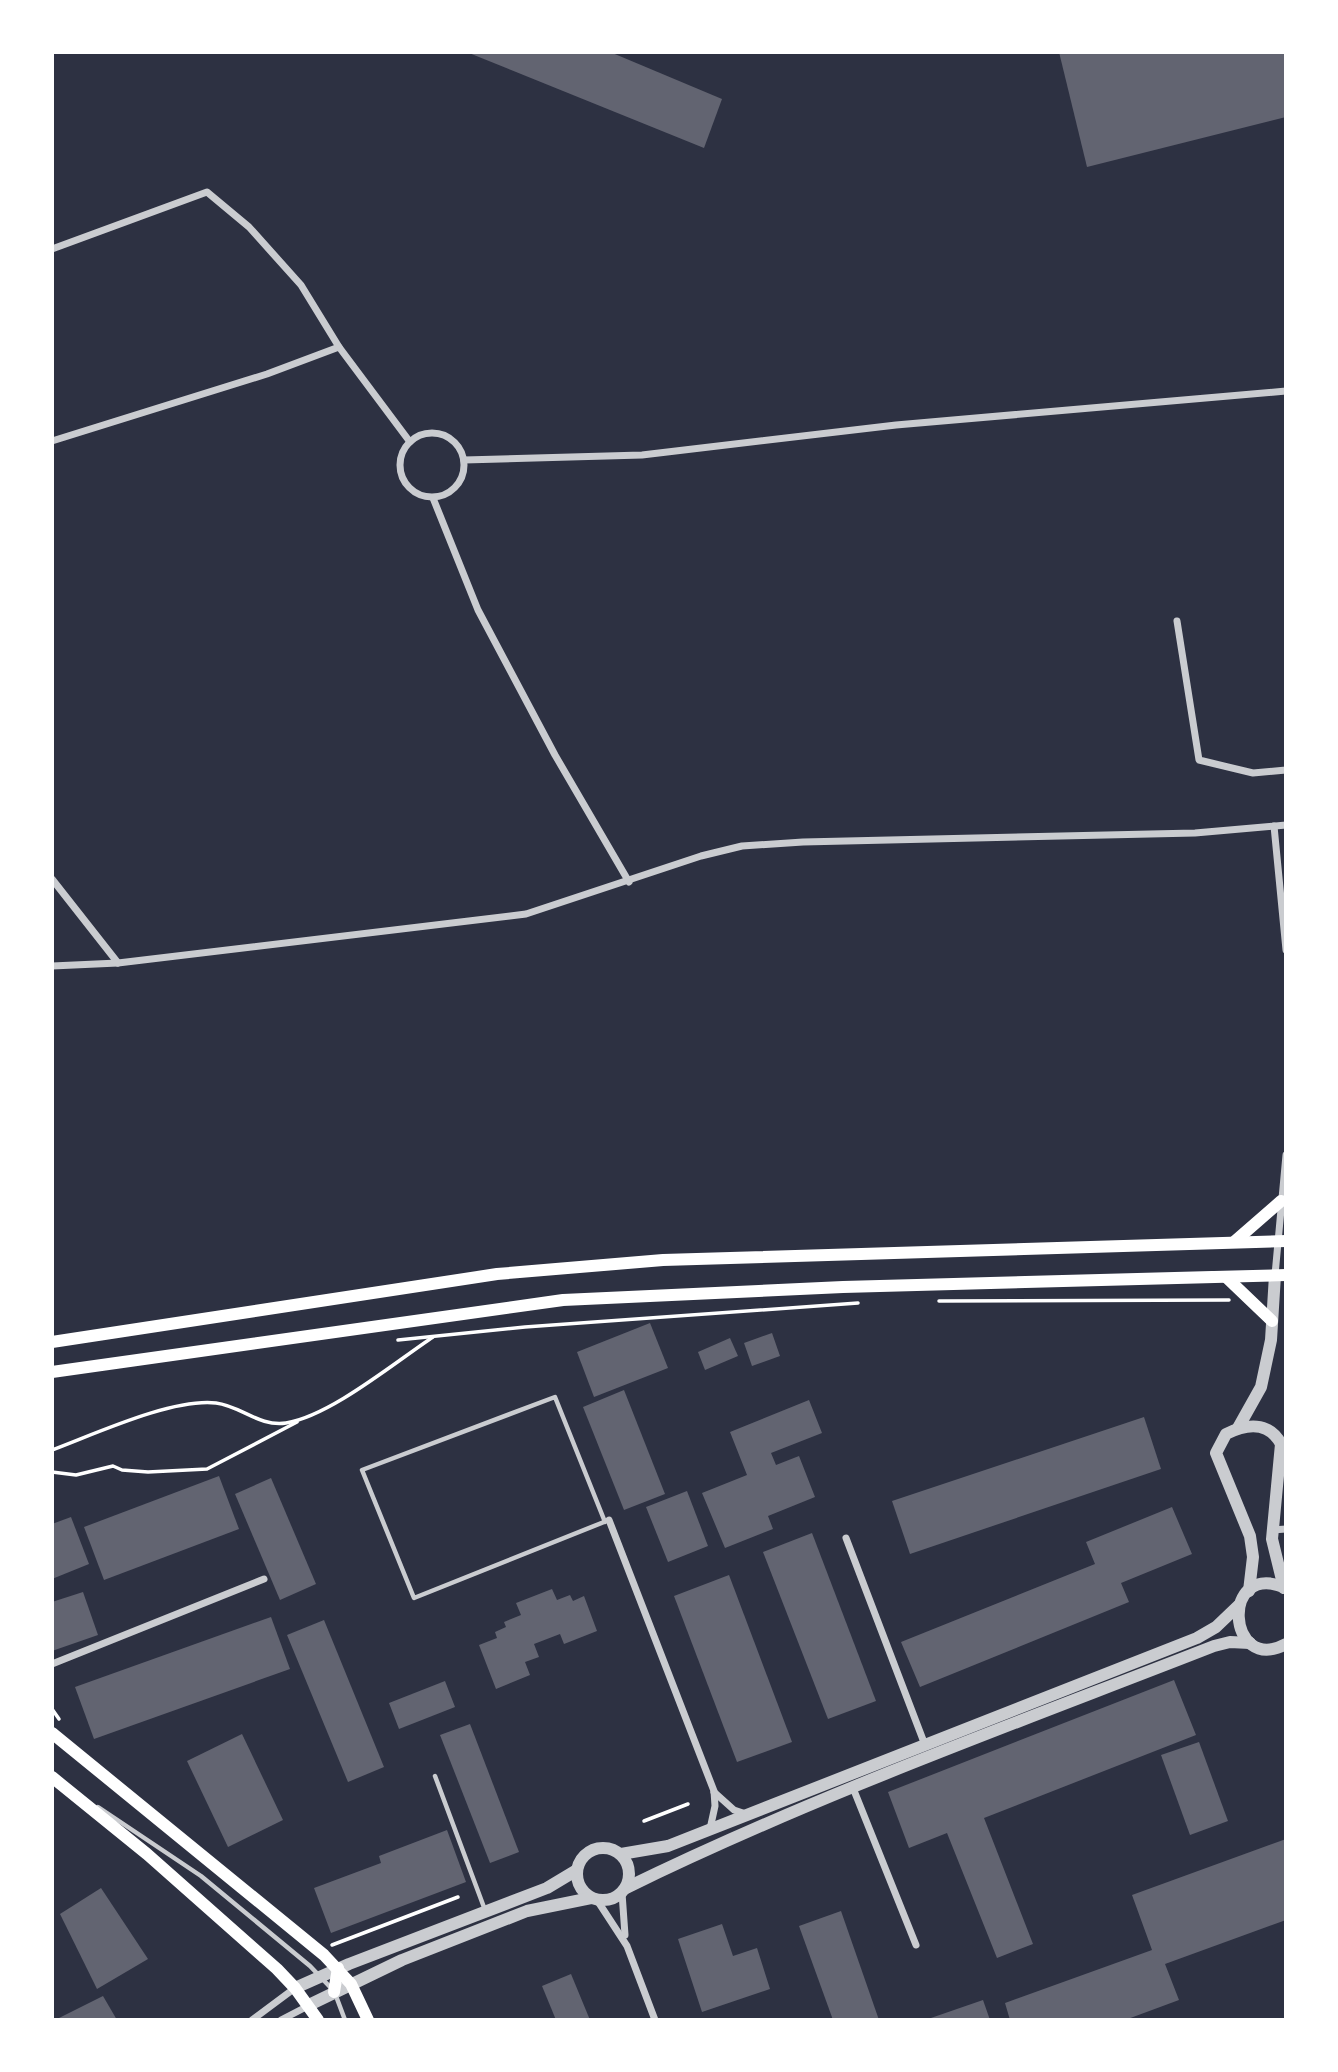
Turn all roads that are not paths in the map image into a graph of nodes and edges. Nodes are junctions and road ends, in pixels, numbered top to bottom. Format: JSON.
{"nodes":[{"id":1,"x":52,"y":249,"type":"edge"},
{"id":2,"x":339,"y":347,"type":"junction"},
{"id":3,"x":1286,"y":391,"type":"edge"},
{"id":4,"x":52,"y":441,"type":"edge"},
{"id":5,"x":410,"y":442,"type":"junction"},
{"id":6,"x":464,"y":460,"type":"junction"},
{"id":7,"x":433,"y":498,"type":"junction"},
{"id":8,"x":1177,"y":621,"type":"dead end"},
{"id":9,"x":1286,"y":770,"type":"edge"},
{"id":10,"x":1286,"y":825,"type":"edge"},
{"id":11,"x":1275,"y":826,"type":"junction"},
{"id":12,"x":52,"y":879,"type":"edge"},
{"id":13,"x":629,"y":882,"type":"junction"},
{"id":14,"x":1286,"y":950,"type":"edge"},
{"id":15,"x":118,"y":963,"type":"junction"},
{"id":16,"x":52,"y":966,"type":"edge"},
{"id":17,"x":1286,"y":1155,"type":"edge"},
{"id":18,"x":1281,"y":1200,"type":"junction"},
{"id":19,"x":1282,"y":1241,"type":"edge"},
{"id":20,"x":1234,"y":1242,"type":"junction"},
{"id":21,"x":1280,"y":1275,"type":"edge"},
{"id":22,"x":1226,"y":1277,"type":"junction"},
{"id":23,"x":1272,"y":1321,"type":"junction"},
{"id":24,"x":52,"y":1342,"type":"edge"},
{"id":25,"x":52,"y":1372,"type":"edge"},
{"id":26,"x":1238,"y":1428,"type":"junction"},
{"id":27,"x":1286,"y":1431,"type":"edge"},
{"id":28,"x":1281,"y":1444,"type":"junction"},
{"id":29,"x":607,"y":1521,"type":"junction"},
{"id":30,"x":1279,"y":1529,"type":"edge"},
{"id":31,"x":846,"y":1538,"type":"dead end"},
{"id":32,"x":264,"y":1579,"type":"dead end"},
{"id":33,"x":1285,"y":1588,"type":"edge"},
{"id":34,"x":1250,"y":1591,"type":"junction"},
{"id":35,"x":1239,"y":1605,"type":"junction"},
{"id":36,"x":1250,"y":1643,"type":"junction"},
{"id":37,"x":1284,"y":1648,"type":"edge"},
{"id":38,"x":52,"y":1664,"type":"edge"},
{"id":39,"x":52,"y":1733,"type":"edge"},
{"id":40,"x":925,"y":1745,"type":"junction"},
{"id":41,"x":435,"y":1776,"type":"dead end"},
{"id":42,"x":57,"y":1781,"type":"edge"},
{"id":43,"x":853,"y":1788,"type":"junction"},
{"id":44,"x":714,"y":1791,"type":"junction"},
{"id":45,"x":746,"y":1814,"type":"junction"},
{"id":46,"x":710,"y":1829,"type":"junction"},
{"id":47,"x":621,"y":1854,"type":"junction"},
{"id":48,"x":577,"y":1870,"type":"junction"},
{"id":49,"x":624,"y":1890,"type":"junction"},
{"id":50,"x":594,"y":1899,"type":"junction"},
{"id":51,"x":485,"y":1911,"type":"junction"},
{"id":52,"x":916,"y":1945,"type":"dead end"},
{"id":53,"x":627,"y":1946,"type":"junction"},
{"id":54,"x":338,"y":1968,"type":"junction"},
{"id":55,"x":321,"y":1976,"type":"junction"},
{"id":56,"x":351,"y":1984,"type":"junction"},
{"id":57,"x":295,"y":1988,"type":"junction"},
{"id":58,"x":334,"y":1992,"type":"junction"},
{"id":59,"x":309,"y":2006,"type":"junction"},
{"id":60,"x":251,"y":2020,"type":"edge"},
{"id":61,"x":281,"y":2020,"type":"edge"},
{"id":62,"x":318,"y":2020,"type":"edge"},
{"id":63,"x":345,"y":2020,"type":"edge"},
{"id":64,"x":368,"y":2020,"type":"edge"},
{"id":65,"x":655,"y":2020,"type":"edge"}],
"edges":[{"from":1,"to":2,"type":"street"},
{"from":2,"to":4,"type":"street"},
{"from":2,"to":5,"type":"street"},
{"from":3,"to":6,"type":"street"},
{"from":5,"to":6,"type":"street"},
{"from":5,"to":7,"type":"street"},
{"from":6,"to":7,"type":"street"},
{"from":7,"to":13,"type":"street"},
{"from":8,"to":9,"type":"street"},
{"from":10,"to":11,"type":"street"},
{"from":11,"to":13,"type":"street"},
{"from":11,"to":14,"type":"street"},
{"from":12,"to":15,"type":"street"},
{"from":13,"to":15,"type":"street"},
{"from":15,"to":16,"type":"street"},
{"from":17,"to":18,"type":"street"},
{"from":18,"to":19,"type":"street"},
{"from":18,"to":20,"type":"main road"},
{"from":19,"to":20,"type":"main road"},
{"from":19,"to":21,"type":"street"},
{"from":20,"to":24,"type":"main road"},
{"from":21,"to":22,"type":"main road"},
{"from":21,"to":23,"type":"street"},
{"from":22,"to":23,"type":"main road"},
{"from":22,"to":25,"type":"main road"},
{"from":23,"to":26,"type":"street"},
{"from":26,"to":28,"type":"street"},
{"from":26,"to":34,"type":"street"},
{"from":27,"to":28,"type":"street"},
{"from":28,"to":30,"type":"street"},
{"from":29,"to":29,"type":"lane"},
{"from":29,"to":44,"type":"street"},
{"from":30,"to":33,"type":"street"},
{"from":31,"to":40,"type":"street"},
{"from":32,"to":38,"type":"street"},
{"from":33,"to":34,"type":"street"},
{"from":34,"to":35,"type":"street"},
{"from":35,"to":36,"type":"street"},
{"from":35,"to":40,"type":"street"},
{"from":36,"to":37,"type":"street"},
{"from":36,"to":43,"type":"street"},
{"from":39,"to":54,"type":"main road"},
{"from":40,"to":45,"type":"street"},
{"from":41,"to":51,"type":"lane"},
{"from":42,"to":55,"type":"lane"},
{"from":42,"to":57,"type":"main road"},
{"from":43,"to":49,"type":"street"},
{"from":43,"to":52,"type":"street"},
{"from":44,"to":45,"type":"street"},
{"from":44,"to":46,"type":"street"},
{"from":45,"to":46,"type":"street"},
{"from":46,"to":47,"type":"street"},
{"from":47,"to":48,"type":"street"},
{"from":47,"to":49,"type":"street"},
{"from":48,"to":50,"type":"street"},
{"from":48,"to":51,"type":"street"},
{"from":49,"to":50,"type":"street"},
{"from":49,"to":53,"type":"street"},
{"from":50,"to":53,"type":"street"},
{"from":50,"to":56,"type":"street"},
{"from":51,"to":54,"type":"street"},
{"from":53,"to":65,"type":"street"},
{"from":54,"to":55,"type":"street"},
{"from":54,"to":56,"type":"main road"},
{"from":54,"to":58,"type":"main road"},
{"from":55,"to":57,"type":"street"},
{"from":55,"to":58,"type":"lane"},
{"from":56,"to":58,"type":"street"},
{"from":56,"to":64,"type":"main road"},
{"from":57,"to":59,"type":"main road"},
{"from":57,"to":60,"type":"street"},
{"from":58,"to":59,"type":"street"},
{"from":58,"to":63,"type":"lane"},
{"from":59,"to":61,"type":"street"},
{"from":59,"to":62,"type":"main road"}]}
